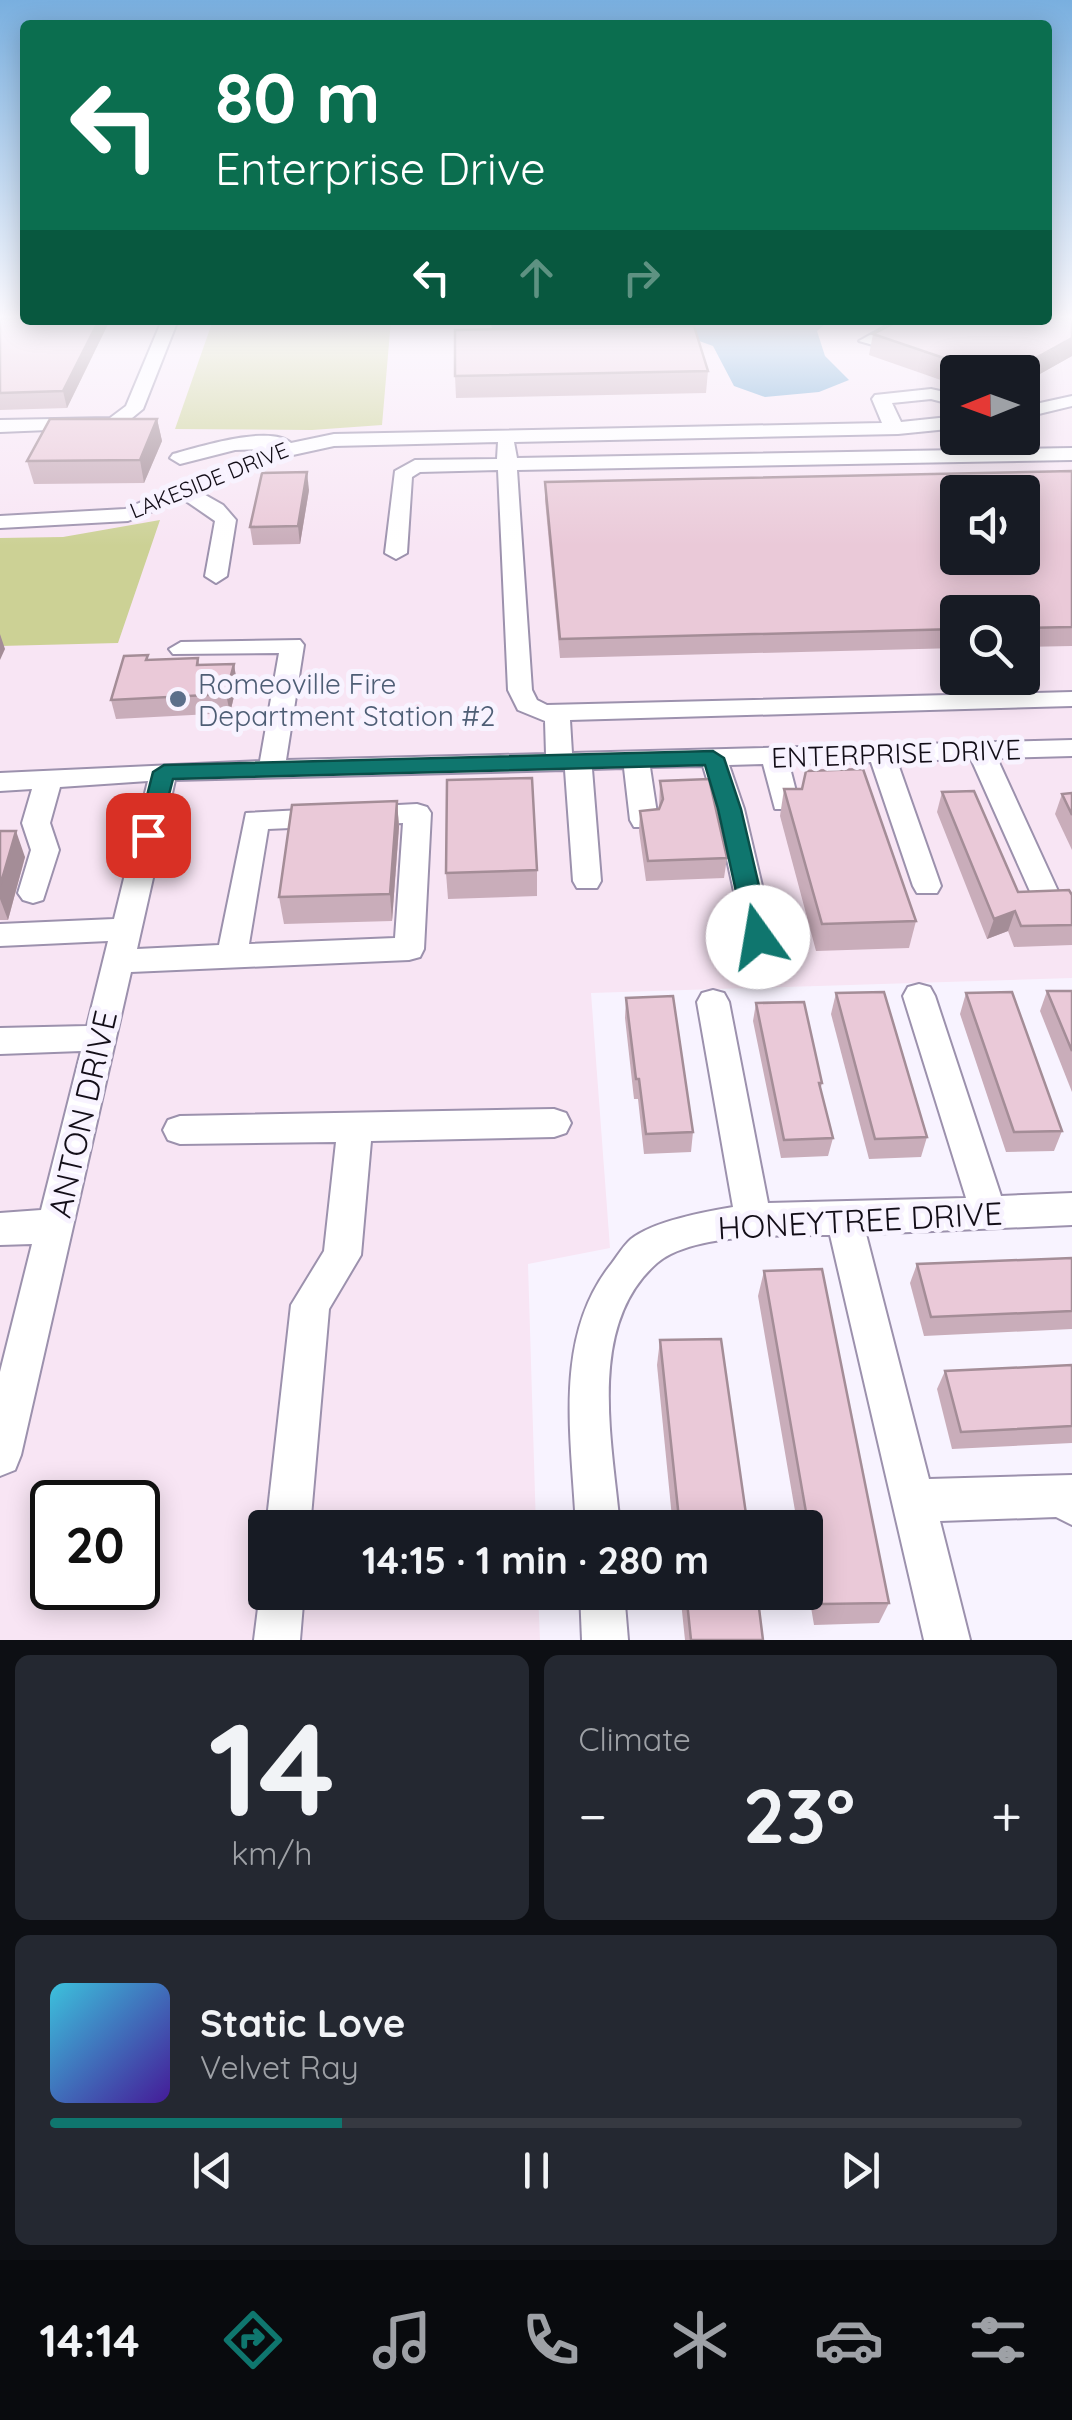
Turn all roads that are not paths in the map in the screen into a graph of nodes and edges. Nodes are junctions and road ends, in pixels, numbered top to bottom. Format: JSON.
{"nodes":[{"id":1,"x":140,"y":394,"type":"edge"},
{"id":2,"x":940,"y":397,"type":"edge"},
{"id":3,"x":1066,"y":407,"type":"edge"},
{"id":4,"x":1040,"y":411,"type":"edge"},
{"id":5,"x":940,"y":424,"type":"edge"},
{"id":6,"x":0,"y":426,"type":"edge"},
{"id":7,"x":894,"y":428,"type":"junction"},
{"id":8,"x":506,"y":436,"type":"junction"},
{"id":9,"x":298,"y":445,"type":"junction"},
{"id":10,"x":1072,"y":454,"type":"edge"},
{"id":11,"x":180,"y":458,"type":"dead end"},
{"id":12,"x":508,"y":462,"type":"junction"},
{"id":13,"x":186,"y":492,"type":"junction"},
{"id":14,"x":65,"y":500,"type":"dead end"},
{"id":15,"x":56,"y":521,"type":"junction"},
{"id":16,"x":0,"y":522,"type":"edge"},
{"id":17,"x":396,"y":553,"type":"dead end"},
{"id":18,"x":216,"y":576,"type":"dead end"},
{"id":19,"x":182,"y":649,"type":"dead end"},
{"id":20,"x":1072,"y":699,"type":"edge"},
{"id":21,"x":557,"y":713,"type":"junction"},
{"id":22,"x":1072,"y":748,"type":"edge"},
{"id":23,"x":981,"y":751,"type":"junction"},
{"id":24,"x":881,"y":753,"type":"junction"},
{"id":25,"x":774,"y":756,"type":"junction"},
{"id":26,"x":713,"y":758,"type":"junction"},
{"id":27,"x":636,"y":760,"type":"junction"},
{"id":28,"x":569,"y":762,"type":"junction"},
{"id":29,"x":407,"y":766,"type":"junction"},
{"id":30,"x":272,"y":769,"type":"junction"},
{"id":31,"x":164,"y":772,"type":"junction"},
{"id":32,"x":49,"y":780,"type":"junction"},
{"id":33,"x":0,"y":782,"type":"edge"},
{"id":34,"x":785,"y":803,"type":"edge"},
{"id":35,"x":406,"y":812,"type":"junction"},
{"id":36,"x":644,"y":820,"type":"edge"},
{"id":37,"x":587,"y":881,"type":"dead end"},
{"id":38,"x":927,"y":886,"type":"dead end"},
{"id":39,"x":1043,"y":892,"type":"edge"},
{"id":40,"x":32,"y":893,"type":"dead end"},
{"id":41,"x":0,"y":935,"type":"edge"},
{"id":42,"x":758,"y":937,"type":"dead end"},
{"id":43,"x":122,"y":946,"type":"junction"},
{"id":44,"x":232,"y":956,"type":"junction"},
{"id":45,"x":918,"y":996,"type":"dead end"},
{"id":46,"x":713,"y":1002,"type":"dead end"},
{"id":47,"x":100,"y":1038,"type":"junction"},
{"id":48,"x":0,"y":1041,"type":"edge"},
{"id":49,"x":554,"y":1124,"type":"dead end"},
{"id":50,"x":356,"y":1127,"type":"junction"},
{"id":51,"x":180,"y":1130,"type":"dead end"},
{"id":52,"x":1072,"y":1209,"type":"edge"},
{"id":53,"x":988,"y":1212,"type":"junction"},
{"id":54,"x":752,"y":1220,"type":"junction"},
{"id":55,"x":844,"y":1220,"type":"junction"},
{"id":56,"x":55,"y":1226,"type":"junction"},
{"id":57,"x":0,"y":1229,"type":"edge"},
{"id":58,"x":0,"y":1455,"type":"edge"},
{"id":59,"x":1071,"y":1498,"type":"edge"},
{"id":60,"x":911,"y":1501,"type":"junction"},
{"id":61,"x":290,"y":1510,"type":"edge"},
{"id":62,"x":597,"y":1510,"type":"edge"},
{"id":63,"x":280,"y":1610,"type":"edge"},
{"id":64,"x":603,"y":1610,"type":"edge"},
{"id":65,"x":277,"y":1640,"type":"edge"},
{"id":66,"x":605,"y":1640,"type":"edge"},
{"id":67,"x":947,"y":1640,"type":"edge"}],
"edges":[{"from":1,"to":6,"type":"street"},
{"from":2,"to":7,"type":"street"},
{"from":3,"to":4,"type":"street"},
{"from":5,"to":7,"type":"street","name":"LAKESIDE DRIVE"},
{"from":7,"to":8,"type":"street","name":"LAKESIDE DRIVE"},
{"from":8,"to":9,"type":"street","name":"LAKESIDE DRIVE"},
{"from":8,"to":12,"type":"street"},
{"from":9,"to":11,"type":"street"},
{"from":9,"to":13,"type":"street","name":"LAKESIDE DRIVE"},
{"from":10,"to":12,"type":"street"},
{"from":12,"to":17,"type":"street"},
{"from":12,"to":21,"type":"street"},
{"from":13,"to":15,"type":"street","name":"LAKESIDE DRIVE"},
{"from":13,"to":18,"type":"street"},
{"from":14,"to":15,"type":"street"},
{"from":15,"to":16,"type":"street","name":"LAKESIDE DRIVE"},
{"from":19,"to":30,"type":"street"},
{"from":20,"to":21,"type":"street"},
{"from":21,"to":28,"type":"street"},
{"from":22,"to":23,"type":"street","name":"ENTERPRISE DRIVE"},
{"from":23,"to":24,"type":"street","name":"ENTERPRISE DRIVE"},
{"from":23,"to":39,"type":"street"},
{"from":24,"to":25,"type":"street","name":"ENTERPRISE DRIVE"},
{"from":24,"to":38,"type":"street"},
{"from":25,"to":26,"type":"street","name":"ENTERPRISE DRIVE"},
{"from":25,"to":34,"type":"street"},
{"from":26,"to":27,"type":"street","name":"ENTERPRISE DRIVE"},
{"from":26,"to":42,"type":"street"},
{"from":27,"to":28,"type":"street","name":"ENTERPRISE DRIVE"},
{"from":27,"to":36,"type":"street"},
{"from":28,"to":29,"type":"street","name":"ENTERPRISE DRIVE"},
{"from":28,"to":37,"type":"street"},
{"from":29,"to":30,"type":"street","name":"ENTERPRISE DRIVE"},
{"from":29,"to":35,"type":"street"},
{"from":30,"to":31,"type":"street","name":"ENTERPRISE DRIVE"},
{"from":31,"to":32,"type":"street","name":"ENTERPRISE DRIVE"},
{"from":31,"to":43,"type":"street","name":"ANTON DRIVE"},
{"from":32,"to":33,"type":"street","name":"ENTERPRISE DRIVE"},
{"from":32,"to":40,"type":"street"},
{"from":35,"to":44,"type":"street"},
{"from":35,"to":44,"type":"street"},
{"from":41,"to":43,"type":"street"},
{"from":43,"to":44,"type":"street"},
{"from":43,"to":47,"type":"street","name":"ANTON DRIVE"},
{"from":45,"to":53,"type":"street"},
{"from":46,"to":54,"type":"street"},
{"from":47,"to":48,"type":"street"},
{"from":47,"to":56,"type":"street","name":"ANTON DRIVE"},
{"from":49,"to":50,"type":"street"},
{"from":50,"to":51,"type":"street"},
{"from":50,"to":61,"type":"street"},
{"from":52,"to":53,"type":"street","name":"HONEYTREE DRIVE"},
{"from":53,"to":55,"type":"street","name":"HONEYTREE DRIVE"},
{"from":54,"to":55,"type":"street","name":"HONEYTREE DRIVE"},
{"from":54,"to":62,"type":"street","name":"HONEYTREE DRIVE"},
{"from":55,"to":60,"type":"street"},
{"from":56,"to":57,"type":"street"},
{"from":56,"to":58,"type":"street","name":"ANTON DRIVE"},
{"from":59,"to":60,"type":"street"},
{"from":60,"to":67,"type":"street"},
{"from":63,"to":65,"type":"street"},
{"from":64,"to":66,"type":"street"}]}
